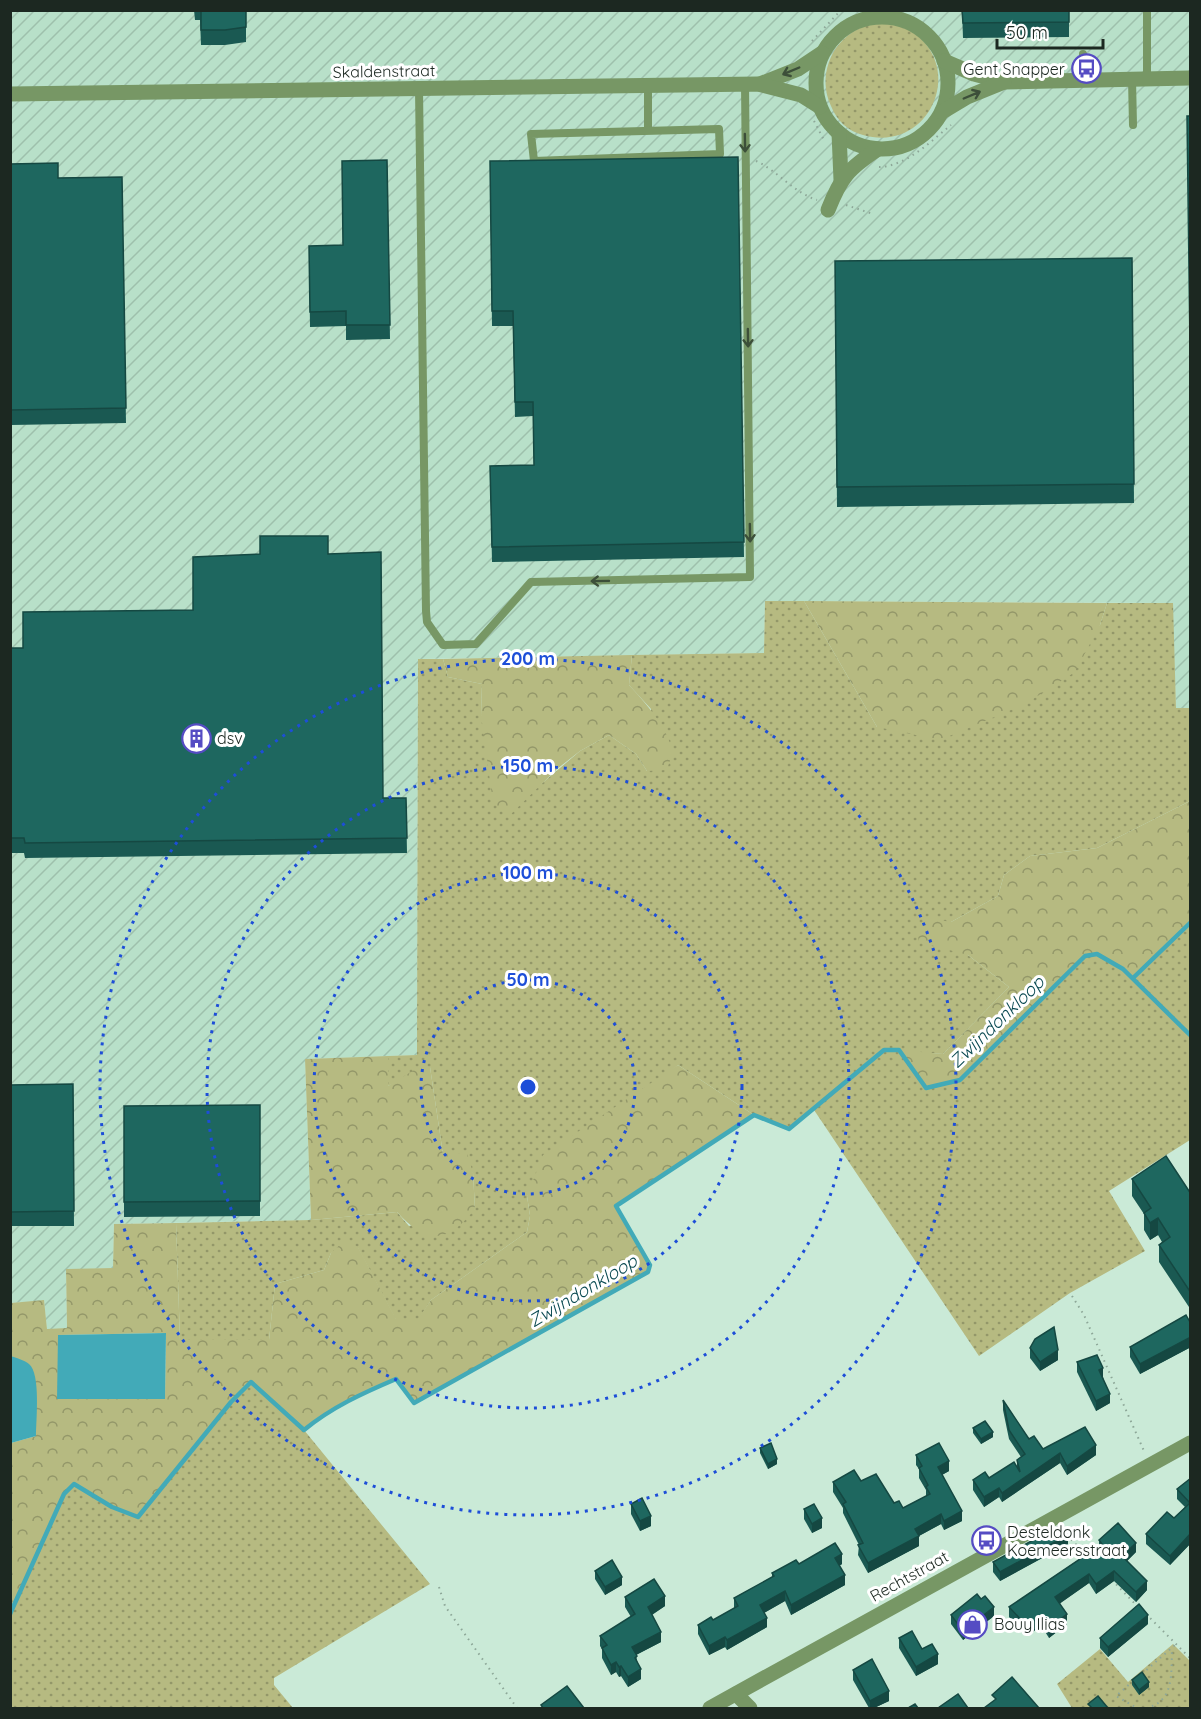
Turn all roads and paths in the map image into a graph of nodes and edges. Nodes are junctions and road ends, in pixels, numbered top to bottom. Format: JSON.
{"nodes":[{"id":1,"x":904,"y":10,"type":"edge"},
{"id":2,"x":1147,"y":10,"type":"edge"},
{"id":3,"x":860,"y":16,"type":"edge"},
{"id":4,"x":913,"y":25,"type":"junction"},
{"id":5,"x":822,"y":53,"type":"junction"},
{"id":6,"x":1083,"y":54,"type":"dead end"},
{"id":7,"x":944,"y":61,"type":"junction"},
{"id":8,"x":1191,"y":78,"type":"edge"},
{"id":9,"x":1139,"y":79,"type":"junction"},
{"id":10,"x":1084,"y":80,"type":"junction"},
{"id":11,"x":1005,"y":82,"type":"junction"},
{"id":12,"x":751,"y":84,"type":"junction"},
{"id":13,"x":648,"y":86,"type":"junction"},
{"id":14,"x":419,"y":89,"type":"junction"},
{"id":15,"x":10,"y":94,"type":"edge"},
{"id":16,"x":820,"y":107,"type":"junction"},
{"id":17,"x":942,"y":112,"type":"junction"},
{"id":18,"x":1133,"y":125,"type":"dead end"},
{"id":19,"x":648,"y":130,"type":"junction"},
{"id":20,"x":839,"y":133,"type":"junction"},
{"id":21,"x":878,"y":149,"type":"junction"},
{"id":22,"x":746,"y":156,"type":"junction"},
{"id":23,"x":841,"y":180,"type":"junction"},
{"id":24,"x":830,"y":205,"type":"junction"},
{"id":25,"x":873,"y":214,"type":"dead end"},
{"id":26,"x":1071,"y":1296,"type":"dead end"},
{"id":27,"x":1191,"y":1443,"type":"edge"},
{"id":28,"x":1150,"y":1465,"type":"junction"},
{"id":29,"x":1051,"y":1519,"type":"junction"},
{"id":30,"x":1092,"y":1560,"type":"edge"},
{"id":31,"x":1108,"y":1577,"type":"edge"},
{"id":32,"x":439,"y":1587,"type":"dead end"},
{"id":33,"x":1176,"y":1644,"type":"junction"},
{"id":34,"x":1172,"y":1648,"type":"junction"},
{"id":35,"x":1191,"y":1658,"type":"edge"},
{"id":36,"x":736,"y":1694,"type":"junction"},
{"id":37,"x":517,"y":1708,"type":"edge"},
{"id":38,"x":710,"y":1708,"type":"edge"},
{"id":39,"x":750,"y":1708,"type":"edge"},
{"id":40,"x":1137,"y":1708,"type":"edge"},
{"id":41,"x":1146,"y":1708,"type":"edge"}],
"edges":[{"from":1,"to":4,"type":"street"},
{"from":2,"to":9,"type":"lane"},
{"from":3,"to":4,"type":"street","name":"Skaldenstraat"},
{"from":3,"to":5,"type":"street","name":"Skaldenstraat"},
{"from":4,"to":7,"type":"street","name":"Skaldenstraat"},
{"from":5,"to":12,"type":"street","name":"Skaldenstraat","one_way":true},
{"from":5,"to":16,"type":"street","name":"Skaldenstraat"},
{"from":6,"to":10,"type":"lane"},
{"from":7,"to":11,"type":"street","name":"Skaldenstraat"},
{"from":7,"to":17,"type":"street","name":"Skaldenstraat"},
{"from":8,"to":9,"type":"street","name":"Skaldenstraat"},
{"from":9,"to":10,"type":"street","name":"Skaldenstraat"},
{"from":9,"to":18,"type":"lane"},
{"from":10,"to":11,"type":"street","name":"Skaldenstraat"},
{"from":17,"to":11,"type":"street","name":"Skaldenstraat","one_way":true},
{"from":12,"to":13,"type":"street","name":"Skaldenstraat"},
{"from":12,"to":16,"type":"street","name":"Skaldenstraat"},
{"from":12,"to":22,"type":"lane","one_way":true},
{"from":13,"to":14,"type":"street","name":"Skaldenstraat"},
{"from":13,"to":19,"type":"lane"},
{"from":14,"to":15,"type":"street","name":"Skaldenstraat"},
{"from":22,"to":14,"type":"lane","one_way":true},
{"from":16,"to":20,"type":"street","name":"Skaldenstraat"},
{"from":17,"to":21,"type":"street","name":"Skaldenstraat"},
{"from":19,"to":19,"type":"lane"},
{"from":20,"to":21,"type":"street","name":"Skaldenstraat"},
{"from":20,"to":23,"type":"street"},
{"from":21,"to":23,"type":"street"},
{"from":22,"to":24,"type":"path"},
{"from":23,"to":24,"type":"street"},
{"from":24,"to":25,"type":"path"},
{"from":26,"to":28,"type":"path"},
{"from":27,"to":28,"type":"street","name":"Rechtstraat"},
{"from":28,"to":29,"type":"street","name":"Rechtstraat"},
{"from":29,"to":30,"type":"path"},
{"from":29,"to":36,"type":"street","name":"Rechtstraat"},
{"from":31,"to":33,"type":"path"},
{"from":32,"to":37,"type":"path"},
{"from":33,"to":34,"type":"path"},
{"from":33,"to":35,"type":"path"},
{"from":34,"to":40,"type":"path"},
{"from":34,"to":41,"type":"path"},
{"from":36,"to":38,"type":"street","name":"Rechtstraat"},
{"from":36,"to":39,"type":"street"}]}
